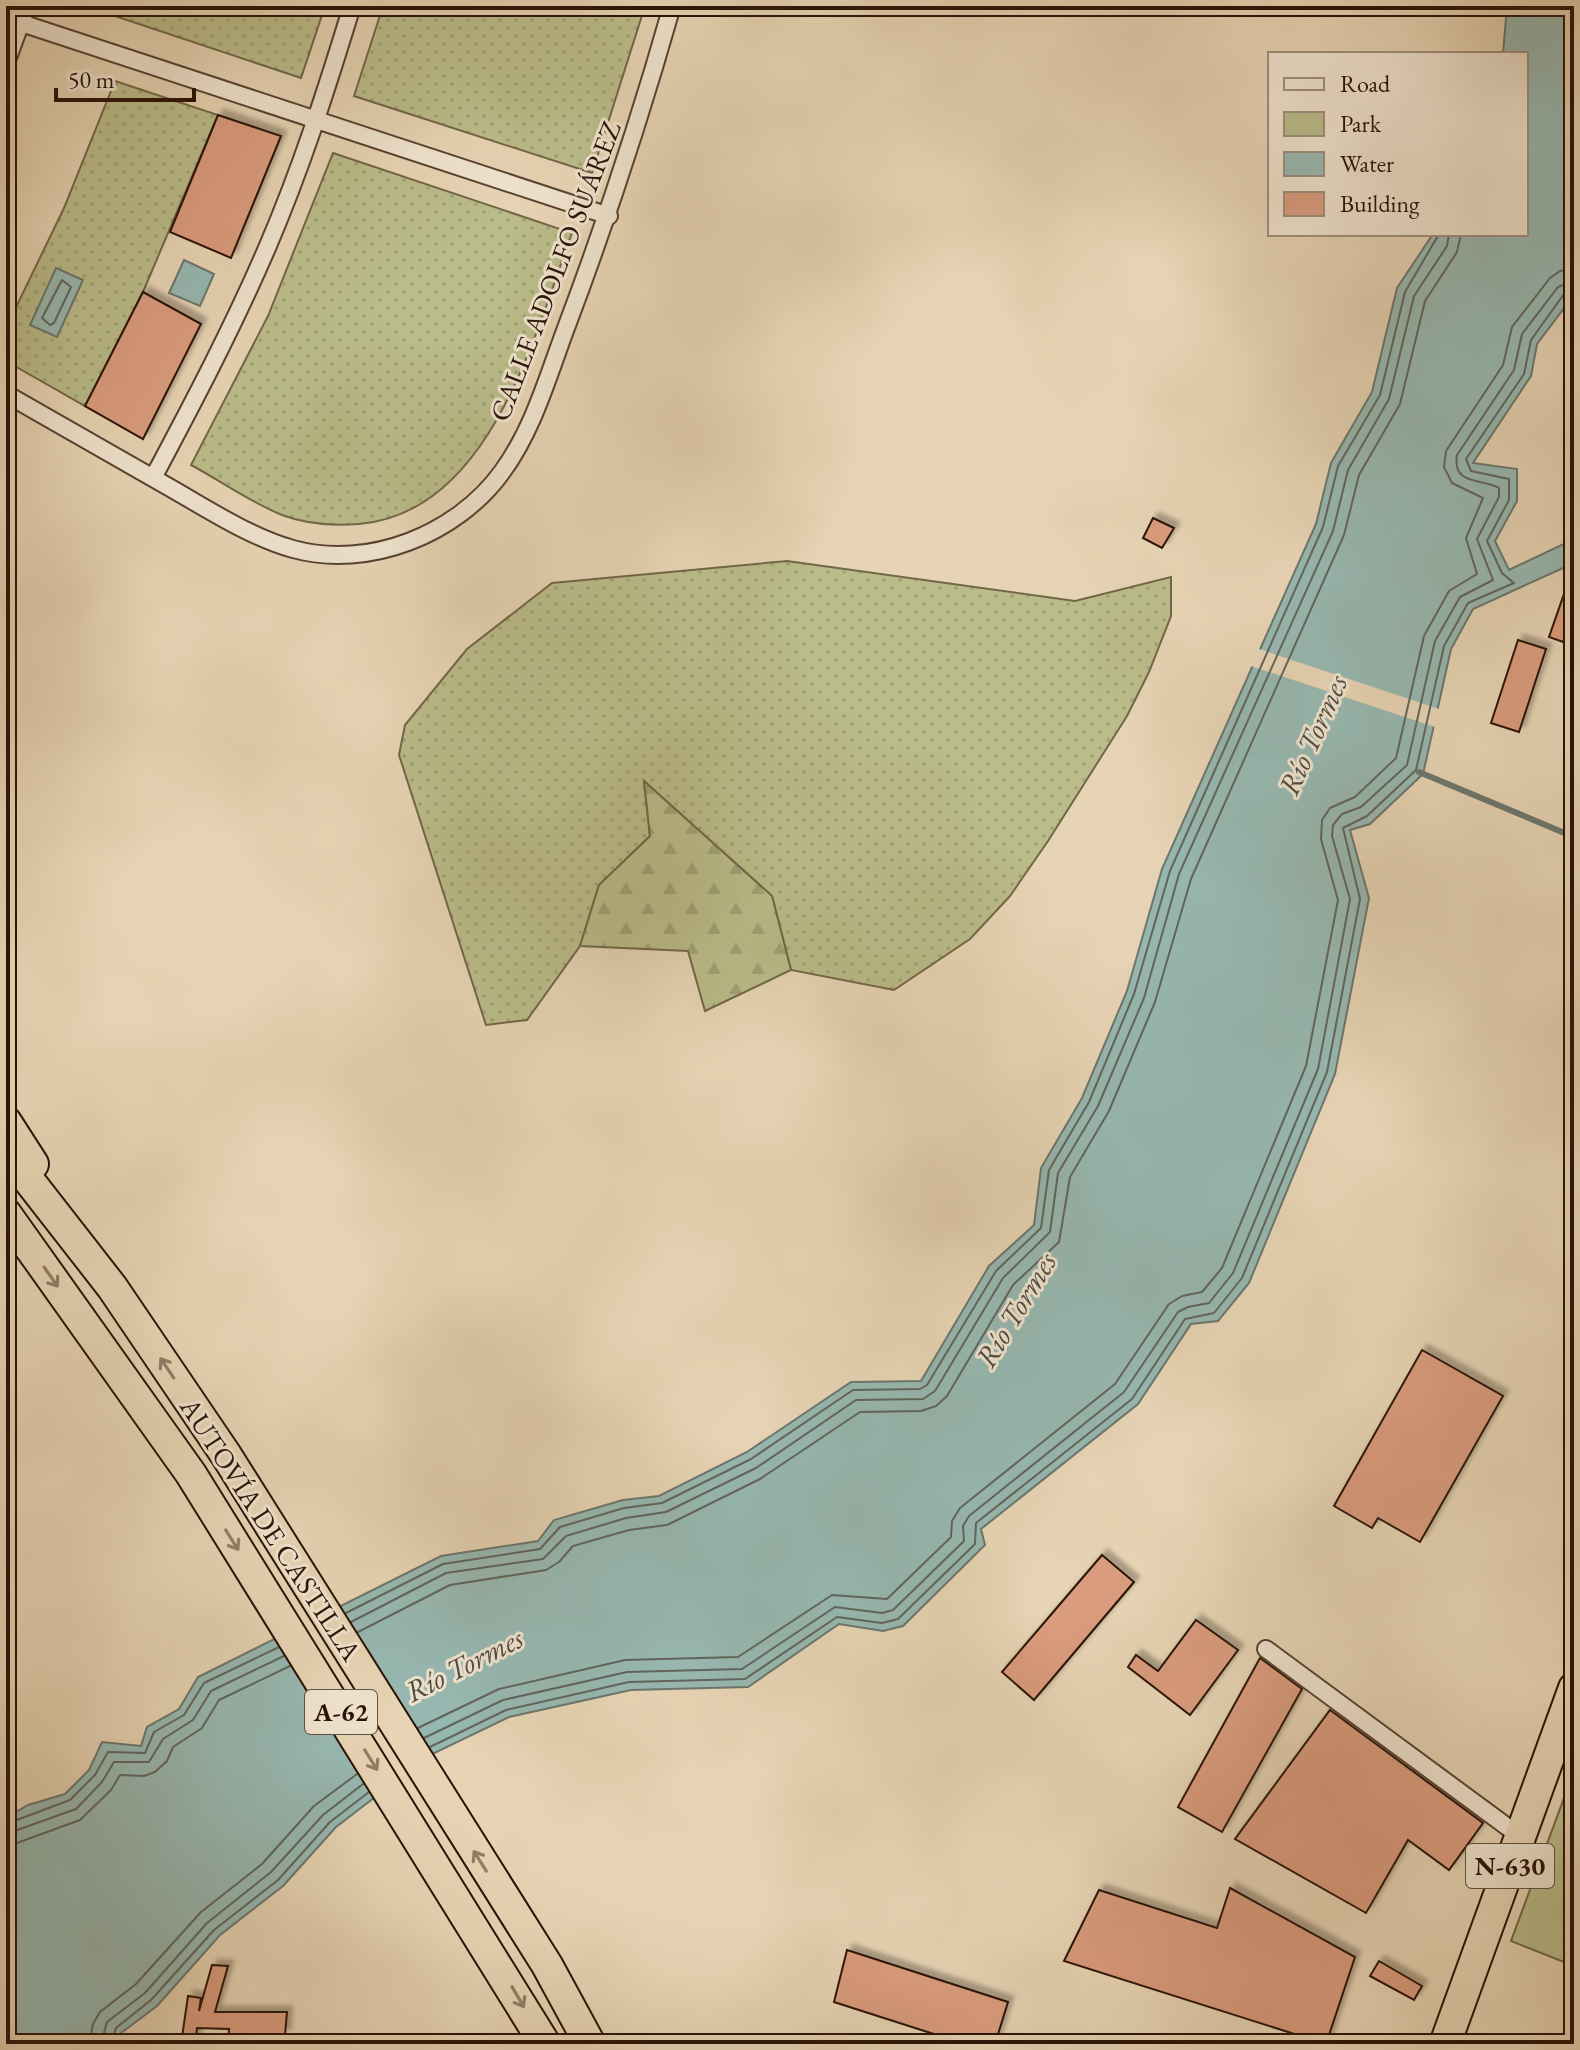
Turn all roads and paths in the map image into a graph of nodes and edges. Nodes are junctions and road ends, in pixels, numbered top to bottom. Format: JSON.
{"nodes":[{"id":1,"x":27,"y":6,"type":"edge"},
{"id":2,"x":352,"y":6,"type":"edge"},
{"id":3,"x":672,"y":6,"type":"edge"},
{"id":4,"x":14,"y":21,"type":"edge"},
{"id":5,"x":6,"y":63,"type":"edge"},
{"id":6,"x":317,"y":120,"type":"junction"},
{"id":7,"x":609,"y":216,"type":"junction"},
{"id":8,"x":6,"y":394,"type":"edge"},
{"id":9,"x":153,"y":478,"type":"junction"},
{"id":10,"x":6,"y":1122,"type":"edge"},
{"id":11,"x":6,"y":1151,"type":"edge"},
{"id":12,"x":6,"y":1214,"type":"edge"},
{"id":13,"x":112,"y":1287,"type":"junction"},
{"id":14,"x":1266,"y":1649,"type":"dead end"},
{"id":15,"x":1574,"y":1688,"type":"edge"},
{"id":16,"x":1521,"y":1837,"type":"junction"},
{"id":17,"x":547,"y":1965,"type":"junction"},
{"id":18,"x":545,"y":2044,"type":"edge"},
{"id":19,"x":590,"y":2044,"type":"edge"},
{"id":20,"x":605,"y":2044,"type":"edge"},
{"id":21,"x":1445,"y":2044,"type":"edge"}],
"edges":[{"from":1,"to":4,"type":"street"},
{"from":2,"to":6,"type":"street"},
{"from":3,"to":7,"type":"street","name":"CALLE ADOLFO SUÁREZ"},
{"from":4,"to":5,"type":"street"},
{"from":4,"to":6,"type":"street"},
{"from":6,"to":7,"type":"street"},
{"from":6,"to":9,"type":"street"},
{"from":7,"to":9,"type":"street","name":"CALLE ADOLFO SUÁREZ"},
{"from":8,"to":9,"type":"street","name":"CALLE ADOLFO SUÁREZ"},
{"from":10,"to":13,"type":"highway"},
{"from":11,"to":13,"type":"highway","name":"AUTOVÍA DE CASTILLA","number":"A-62"},
{"from":12,"to":18,"type":"highway","name":"AUTOVÍA DE CASTILLA","number":"A-62","one_way":true},
{"from":17,"to":13,"type":"highway","name":"AUTOVÍA DE CASTILLA","number":"A-62","one_way":true},
{"from":14,"to":16,"type":"street"},
{"from":15,"to":16,"type":"highway","number":"N-630"},
{"from":16,"to":21,"type":"highway","number":"N-630"},
{"from":17,"to":19,"type":"highway","name":"AUTOVÍA DE CASTILLA","number":"A-62"},
{"from":17,"to":20,"type":"highway"}]}
